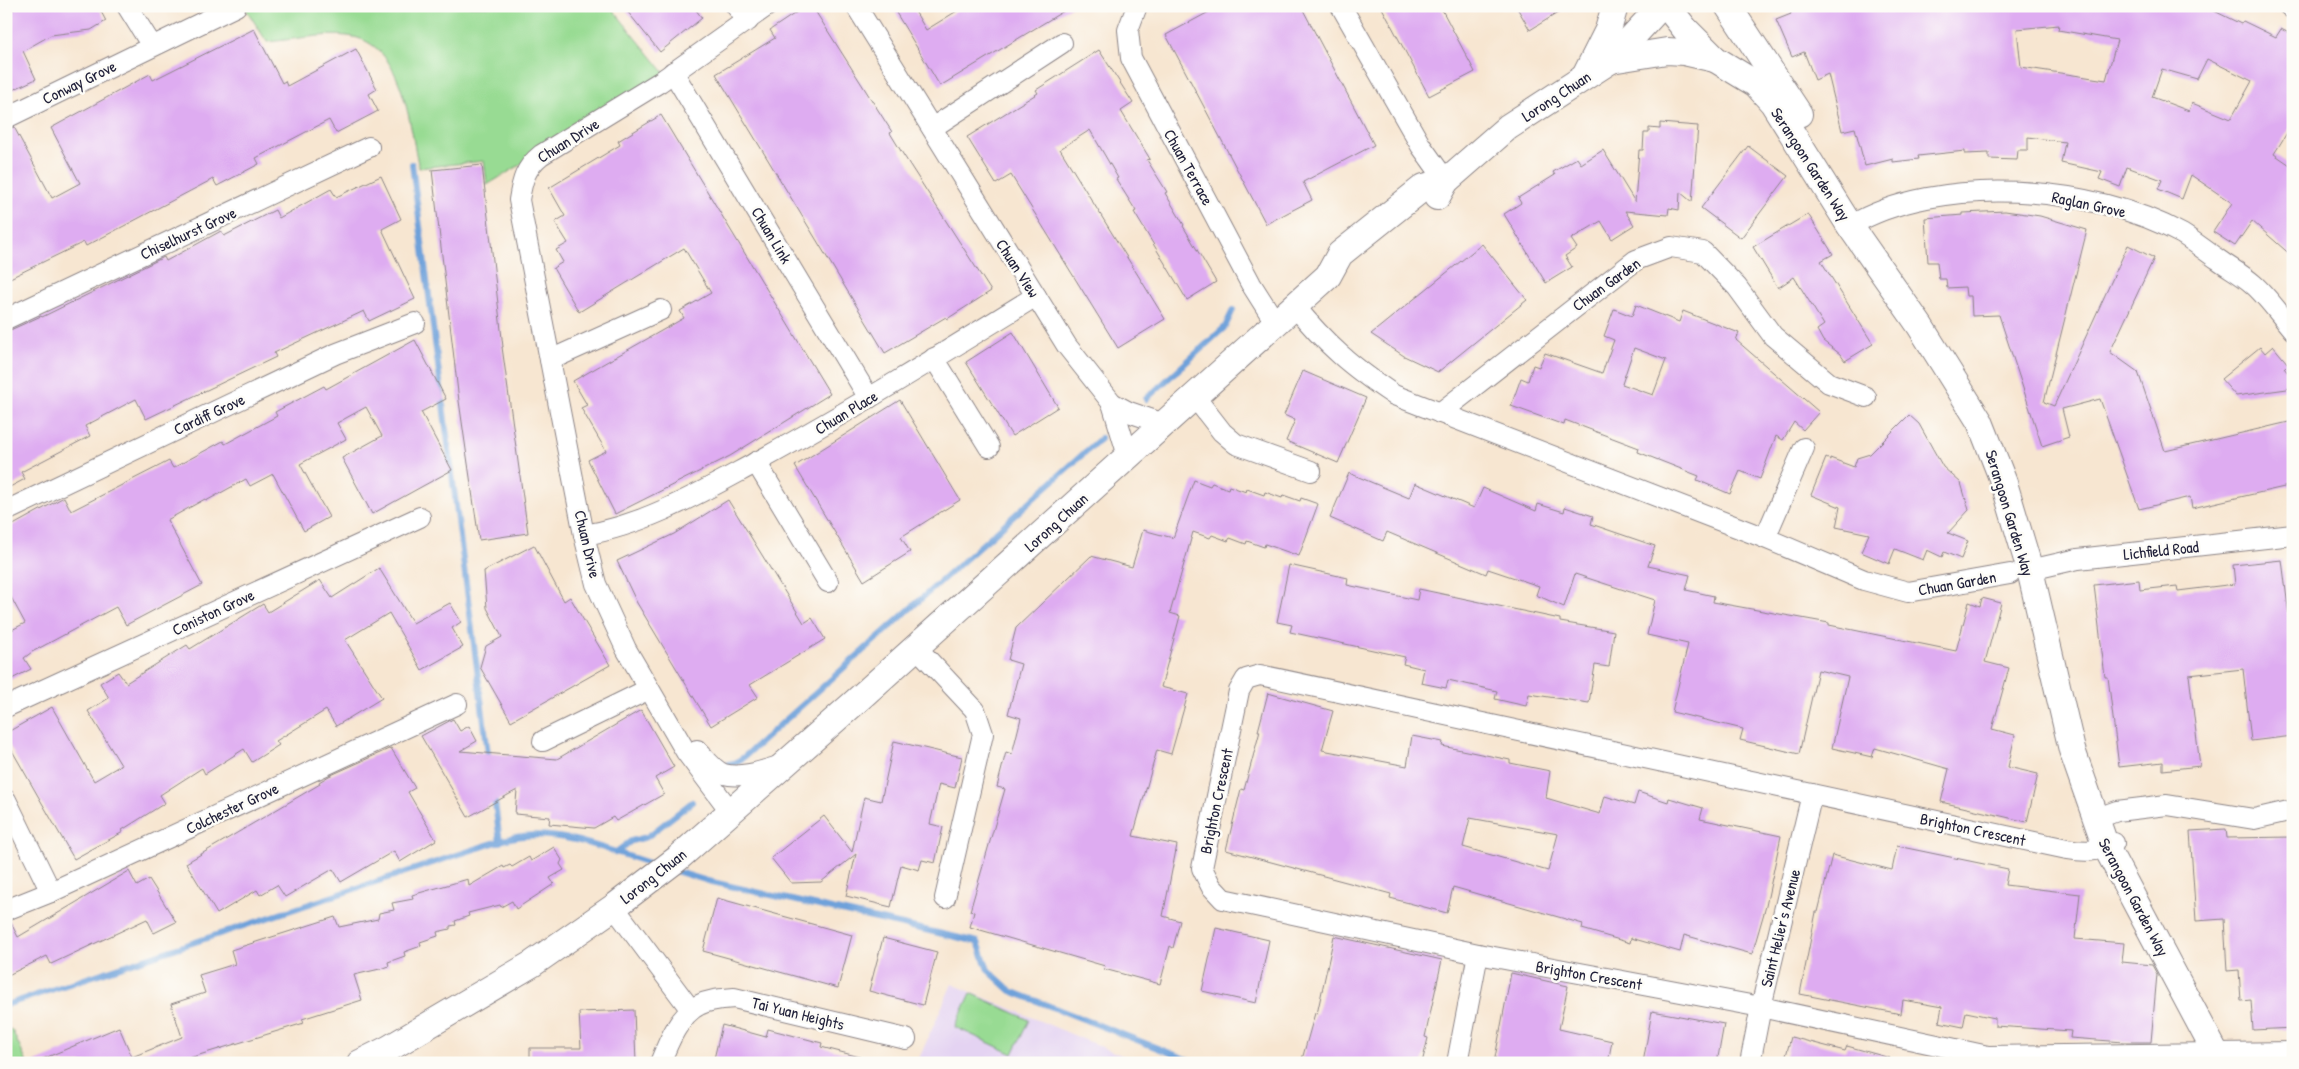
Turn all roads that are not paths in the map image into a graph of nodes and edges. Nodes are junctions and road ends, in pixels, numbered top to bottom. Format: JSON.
{"nodes":[{"id":1,"x":127,"y":6,"type":"edge"},
{"id":2,"x":236,"y":6,"type":"edge"},
{"id":3,"x":767,"y":6,"type":"edge"},
{"id":4,"x":856,"y":6,"type":"edge"},
{"id":5,"x":1137,"y":6,"type":"edge"},
{"id":6,"x":1342,"y":6,"type":"edge"},
{"id":7,"x":1615,"y":6,"type":"edge"},
{"id":8,"x":1661,"y":6,"type":"edge"},
{"id":9,"x":1666,"y":6,"type":"edge"},
{"id":10,"x":1728,"y":6,"type":"edge"},
{"id":11,"x":2289,"y":6,"type":"edge"},
{"id":12,"x":2293,"y":9,"type":"edge"},
{"id":13,"x":742,"y":14,"type":"edge"},
{"id":14,"x":1062,"y":43,"type":"dead end"},
{"id":15,"x":152,"y":46,"type":"junction"},
{"id":16,"x":1715,"y":59,"type":"junction"},
{"id":17,"x":1611,"y":60,"type":"junction"},
{"id":18,"x":673,"y":72,"type":"junction"},
{"id":19,"x":1585,"y":77,"type":"junction"},
{"id":20,"x":6,"y":118,"type":"edge"},
{"id":21,"x":932,"y":128,"type":"junction"},
{"id":22,"x":370,"y":147,"type":"dead end"},
{"id":23,"x":1446,"y":181,"type":"junction"},
{"id":24,"x":1858,"y":221,"type":"junction"},
{"id":25,"x":1036,"y":296,"type":"junction"},
{"id":26,"x":661,"y":310,"type":"dead end"},
{"id":27,"x":1284,"y":314,"type":"junction"},
{"id":28,"x":6,"y":319,"type":"edge"},
{"id":29,"x":415,"y":323,"type":"dead end"},
{"id":30,"x":2293,"y":330,"type":"edge"},
{"id":31,"x":934,"y":358,"type":"junction"},
{"id":32,"x":550,"y":360,"type":"junction"},
{"id":33,"x":1194,"y":396,"type":"junction"},
{"id":34,"x":1866,"y":397,"type":"dead end"},
{"id":35,"x":870,"y":398,"type":"junction"},
{"id":36,"x":1112,"y":403,"type":"junction"},
{"id":37,"x":1440,"y":413,"type":"junction"},
{"id":38,"x":1164,"y":424,"type":"junction"},
{"id":39,"x":990,"y":447,"type":"dead end"},
{"id":40,"x":1804,"y":448,"type":"dead end"},
{"id":41,"x":1128,"y":456,"type":"junction"},
{"id":42,"x":756,"y":462,"type":"junction"},
{"id":43,"x":1311,"y":471,"type":"dead end"},
{"id":44,"x":6,"y":511,"type":"edge"},
{"id":45,"x":420,"y":517,"type":"dead end"},
{"id":46,"x":584,"y":535,"type":"junction"},
{"id":47,"x":2293,"y":535,"type":"edge"},
{"id":48,"x":1765,"y":538,"type":"junction"},
{"id":49,"x":2026,"y":570,"type":"junction"},
{"id":50,"x":828,"y":582,"type":"dead end"},
{"id":51,"x":916,"y":647,"type":"junction"},
{"id":52,"x":649,"y":690,"type":"junction"},
{"id":53,"x":456,"y":704,"type":"dead end"},
{"id":54,"x":6,"y":707,"type":"edge"},
{"id":55,"x":672,"y":727,"type":"junction"},
{"id":56,"x":543,"y":741,"type":"dead end"},
{"id":57,"x":786,"y":764,"type":"junction"},
{"id":58,"x":1812,"y":794,"type":"junction"},
{"id":59,"x":6,"y":800,"type":"edge"},
{"id":60,"x":2293,"y":810,"type":"edge"},
{"id":61,"x":731,"y":812,"type":"junction"},
{"id":62,"x":2099,"y":817,"type":"junction"},
{"id":63,"x":2110,"y":845,"type":"junction"},
{"id":64,"x":51,"y":892,"type":"junction"},
{"id":65,"x":945,"y":898,"type":"dead end"},
{"id":66,"x":614,"y":907,"type":"junction"},
{"id":67,"x":6,"y":910,"type":"edge"},
{"id":68,"x":1478,"y":954,"type":"junction"},
{"id":69,"x":1761,"y":1007,"type":"junction"},
{"id":70,"x":691,"y":1010,"type":"junction"},
{"id":71,"x":906,"y":1040,"type":"dead end"},
{"id":72,"x":2293,"y":1052,"type":"edge"},
{"id":73,"x":2229,"y":1058,"type":"edge"},
{"id":74,"x":1988,"y":1060,"type":"edge"},
{"id":75,"x":360,"y":1063,"type":"edge"},
{"id":76,"x":660,"y":1063,"type":"edge"},
{"id":77,"x":1457,"y":1063,"type":"edge"},
{"id":78,"x":1750,"y":1063,"type":"edge"}],
"edges":[{"from":1,"to":15,"type":"street"},
{"from":2,"to":15,"type":"street","name":"Conway Grove"},
{"from":3,"to":13,"type":"street","name":"Chuan Drive"},
{"from":4,"to":21,"type":"street","name":"Chuan View"},
{"from":5,"to":27,"type":"street","name":"Chuan Terrace"},
{"from":6,"to":23,"type":"street"},
{"from":7,"to":19,"type":"street"},
{"from":8,"to":17,"type":"street","name":"Lorong Chuan"},
{"from":9,"to":16,"type":"street","name":"Serangoon Garden Way"},
{"from":10,"to":24,"type":"street","name":"Serangoon Garden Way"},
{"from":11,"to":12,"type":"street"},
{"from":13,"to":18,"type":"street","name":"Chuan Drive"},
{"from":14,"to":21,"type":"street"},
{"from":15,"to":20,"type":"street","name":"Conway Grove"},
{"from":16,"to":17,"type":"street"},
{"from":16,"to":24,"type":"street","name":"Serangoon Garden Way"},
{"from":17,"to":19,"type":"street","name":"Lorong Chuan"},
{"from":18,"to":32,"type":"street","name":"Chuan Drive"},
{"from":18,"to":35,"type":"street","name":"Chuan Link"},
{"from":19,"to":23,"type":"street","name":"Lorong Chuan"},
{"from":21,"to":25,"type":"street","name":"Chuan View"},
{"from":22,"to":28,"type":"street","name":"Chiselhurst Grove"},
{"from":23,"to":27,"type":"street","name":"Lorong Chuan"},
{"from":24,"to":30,"type":"street","name":"Raglan Grove"},
{"from":24,"to":49,"type":"street","name":"Serangoon Garden Way"},
{"from":25,"to":31,"type":"street","name":"Chuan Place"},
{"from":25,"to":36,"type":"street","name":"Chuan View"},
{"from":26,"to":32,"type":"street"},
{"from":27,"to":33,"type":"street","name":"Lorong Chuan"},
{"from":27,"to":37,"type":"street","name":"Chuan Garden"},
{"from":29,"to":44,"type":"street","name":"Cardiff Grove"},
{"from":31,"to":35,"type":"street","name":"Chuan Place"},
{"from":31,"to":39,"type":"street"},
{"from":32,"to":46,"type":"street","name":"Chuan Drive"},
{"from":33,"to":38,"type":"street","name":"Lorong Chuan"},
{"from":33,"to":43,"type":"street"},
{"from":34,"to":37,"type":"street","name":"Chuan Garden"},
{"from":35,"to":42,"type":"street","name":"Chuan Place"},
{"from":36,"to":38,"type":"street","name":"Chuan View"},
{"from":36,"to":41,"type":"street","name":"Chuan View"},
{"from":37,"to":48,"type":"street","name":"Chuan Garden"},
{"from":38,"to":41,"type":"street","name":"Lorong Chuan"},
{"from":40,"to":48,"type":"street"},
{"from":41,"to":51,"type":"street","name":"Lorong Chuan"},
{"from":42,"to":46,"type":"street","name":"Chuan Place"},
{"from":42,"to":50,"type":"street"},
{"from":45,"to":54,"type":"street","name":"Coniston Grove"},
{"from":46,"to":52,"type":"street","name":"Chuan Drive"},
{"from":47,"to":49,"type":"street","name":"Lichfield Road"},
{"from":48,"to":49,"type":"street","name":"Chuan Garden"},
{"from":49,"to":62,"type":"street","name":"Serangoon Garden Way"},
{"from":51,"to":57,"type":"street","name":"Lorong Chuan"},
{"from":51,"to":65,"type":"street"},
{"from":52,"to":55,"type":"street","name":"Chuan Drive"},
{"from":52,"to":56,"type":"street"},
{"from":53,"to":64,"type":"street","name":"Colchester Grove"},
{"from":55,"to":57,"type":"street"},
{"from":55,"to":61,"type":"street","name":"Chuan Drive"},
{"from":57,"to":61,"type":"street","name":"Lorong Chuan"},
{"from":58,"to":63,"type":"street","name":"Brighton Crescent"},
{"from":58,"to":68,"type":"street","name":"Brighton Crescent"},
{"from":58,"to":69,"type":"street","name":"Saint Helier's Avenue"},
{"from":59,"to":64,"type":"street"},
{"from":60,"to":62,"type":"street"},
{"from":61,"to":66,"type":"street","name":"Lorong Chuan"},
{"from":62,"to":63,"type":"street","name":"Serangoon Garden Way"},
{"from":63,"to":73,"type":"street","name":"Serangoon Garden Way"},
{"from":64,"to":67,"type":"street","name":"Colchester Grove"},
{"from":66,"to":70,"type":"street"},
{"from":66,"to":75,"type":"street","name":"Lorong Chuan"},
{"from":68,"to":69,"type":"street","name":"Brighton Crescent"},
{"from":68,"to":77,"type":"street"},
{"from":69,"to":74,"type":"street","name":"Brighton Crescent"},
{"from":69,"to":78,"type":"street","name":"Saint Helier's Avenue"},
{"from":70,"to":71,"type":"street","name":"Tai Yuan Heights"},
{"from":70,"to":76,"type":"street"},
{"from":72,"to":73,"type":"street","name":"Brighton Crescent"},
{"from":73,"to":74,"type":"street","name":"Brighton Crescent"}]}
